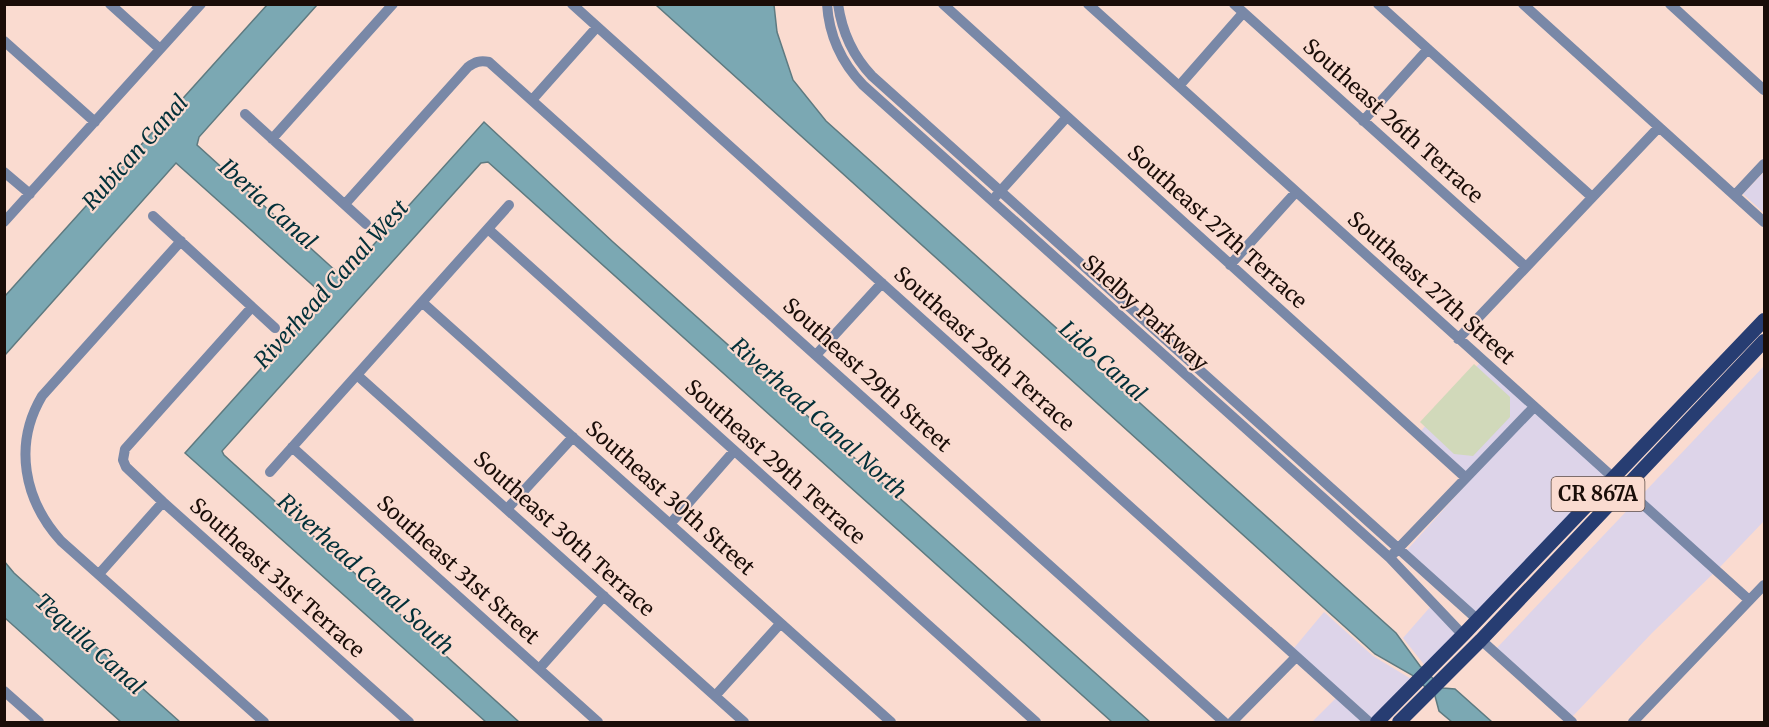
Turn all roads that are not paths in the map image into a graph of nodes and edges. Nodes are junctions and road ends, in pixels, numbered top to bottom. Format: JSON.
{"nodes":[{"id":1,"x":110,"y":4,"type":"edge"},
{"id":2,"x":201,"y":4,"type":"edge"},
{"id":3,"x":393,"y":4,"type":"edge"},
{"id":4,"x":572,"y":4,"type":"edge"},
{"id":5,"x":826,"y":4,"type":"edge"},
{"id":6,"x":838,"y":4,"type":"edge"},
{"id":7,"x":943,"y":4,"type":"edge"},
{"id":8,"x":1088,"y":4,"type":"edge"},
{"id":9,"x":1234,"y":4,"type":"edge"},
{"id":10,"x":1378,"y":4,"type":"edge"},
{"id":11,"x":1523,"y":4,"type":"edge"},
{"id":12,"x":1670,"y":4,"type":"edge"},
{"id":13,"x":1243,"y":13,"type":"junction"},
{"id":14,"x":597,"y":27,"type":"junction"},
{"id":15,"x":4,"y":41,"type":"edge"},
{"id":16,"x":160,"y":49,"type":"junction"},
{"id":17,"x":1428,"y":49,"type":"junction"},
{"id":18,"x":872,"y":76,"type":"junction"},
{"id":19,"x":863,"y":85,"type":"junction"},
{"id":20,"x":1179,"y":86,"type":"junction"},
{"id":21,"x":1764,"y":90,"type":"edge"},
{"id":22,"x":532,"y":100,"type":"junction"},
{"id":23,"x":245,"y":114,"type":"dead end"},
{"id":24,"x":1066,"y":117,"type":"junction"},
{"id":25,"x":1363,"y":121,"type":"junction"},
{"id":26,"x":95,"y":122,"type":"junction"},
{"id":27,"x":1659,"y":127,"type":"junction"},
{"id":28,"x":272,"y":139,"type":"junction"},
{"id":29,"x":1764,"y":164,"type":"edge"},
{"id":30,"x":4,"y":172,"type":"edge"},
{"id":31,"x":1000,"y":191,"type":"junction"},
{"id":32,"x":1296,"y":192,"type":"junction"},
{"id":33,"x":30,"y":194,"type":"junction"},
{"id":34,"x":1735,"y":195,"type":"junction"},
{"id":35,"x":1592,"y":197,"type":"junction"},
{"id":36,"x":992,"y":200,"type":"junction"},
{"id":37,"x":345,"y":204,"type":"junction"},
{"id":38,"x":510,"y":205,"type":"dead end"},
{"id":39,"x":153,"y":216,"type":"dead end"},
{"id":40,"x":4,"y":222,"type":"edge"},
{"id":41,"x":1764,"y":222,"type":"edge"},
{"id":42,"x":366,"y":224,"type":"dead end"},
{"id":43,"x":488,"y":230,"type":"junction"},
{"id":44,"x":181,"y":241,"type":"junction"},
{"id":45,"x":1230,"y":265,"type":"junction"},
{"id":46,"x":1526,"y":267,"type":"junction"},
{"id":47,"x":882,"y":283,"type":"junction"},
{"id":48,"x":423,"y":303,"type":"junction"},
{"id":49,"x":252,"y":307,"type":"junction"},
{"id":50,"x":1764,"y":320,"type":"edge"},
{"id":51,"x":275,"y":328,"type":"dead end"},
{"id":52,"x":1458,"y":339,"type":"junction"},
{"id":53,"x":1764,"y":341,"type":"edge"},
{"id":54,"x":816,"y":356,"type":"junction"},
{"id":55,"x":357,"y":375,"type":"junction"},
{"id":56,"x":1534,"y":407,"type":"junction"},
{"id":57,"x":573,"y":437,"type":"junction"},
{"id":58,"x":292,"y":447,"type":"junction"},
{"id":59,"x":734,"y":451,"type":"junction"},
{"id":60,"x":270,"y":472,"type":"dead end"},
{"id":61,"x":1466,"y":478,"type":"junction"},
{"id":62,"x":1619,"y":483,"type":"junction"},
{"id":63,"x":163,"y":502,"type":"junction"},
{"id":64,"x":507,"y":509,"type":"junction"},
{"id":65,"x":670,"y":524,"type":"junction"},
{"id":66,"x":1394,"y":553,"type":"junction"},
{"id":67,"x":99,"y":574,"type":"junction"},
{"id":68,"x":1516,"y":580,"type":"junction"},
{"id":69,"x":1764,"y":585,"type":"edge"},
{"id":70,"x":604,"y":596,"type":"junction"},
{"id":71,"x":1749,"y":600,"type":"junction"},
{"id":72,"x":1478,"y":620,"type":"junction"},
{"id":73,"x":780,"y":624,"type":"junction"},
{"id":74,"x":1463,"y":635,"type":"junction"},
{"id":75,"x":1481,"y":640,"type":"junction"},
{"id":76,"x":1296,"y":657,"type":"junction"},
{"id":77,"x":538,"y":669,"type":"junction"},
{"id":78,"x":1445,"y":676,"type":"junction"},
{"id":79,"x":6,"y":695,"type":"edge"},
{"id":80,"x":715,"y":696,"type":"junction"},
{"id":81,"x":39,"y":723,"type":"edge"},
{"id":82,"x":264,"y":723,"type":"edge"},
{"id":83,"x":409,"y":723,"type":"edge"},
{"id":84,"x":598,"y":723,"type":"edge"},
{"id":85,"x":744,"y":723,"type":"edge"},
{"id":86,"x":891,"y":723,"type":"edge"},
{"id":87,"x":1036,"y":723,"type":"edge"},
{"id":88,"x":1224,"y":723,"type":"edge"},
{"id":89,"x":1232,"y":723,"type":"edge"},
{"id":90,"x":1369,"y":723,"type":"edge"},
{"id":91,"x":1377,"y":723,"type":"edge"},
{"id":92,"x":1400,"y":723,"type":"edge"},
{"id":93,"x":1572,"y":723,"type":"edge"},
{"id":94,"x":1633,"y":723,"type":"edge"}],
"edges":[{"from":1,"to":16,"type":"street"},
{"from":2,"to":16,"type":"street"},
{"from":3,"to":28,"type":"street"},
{"from":4,"to":14,"type":"street","name":"Southeast 28th Terrace"},
{"from":5,"to":19,"type":"street","name":"Shelby Parkway"},
{"from":6,"to":18,"type":"street","name":"Shelby Parkway"},
{"from":7,"to":24,"type":"street","name":"Southeast 27th Terrace"},
{"from":8,"to":20,"type":"street","name":"Southeast 27th Street"},
{"from":9,"to":13,"type":"street","name":"Southeast 26th Terrace"},
{"from":10,"to":17,"type":"street"},
{"from":11,"to":27,"type":"street"},
{"from":12,"to":21,"type":"street"},
{"from":13,"to":20,"type":"street"},
{"from":13,"to":25,"type":"street","name":"Southeast 26th Terrace"},
{"from":14,"to":22,"type":"street"},
{"from":14,"to":47,"type":"street","name":"Southeast 28th Terrace"},
{"from":15,"to":26,"type":"street"},
{"from":16,"to":26,"type":"street"},
{"from":17,"to":25,"type":"street"},
{"from":17,"to":35,"type":"street"},
{"from":18,"to":19,"type":"street"},
{"from":18,"to":31,"type":"street","name":"Shelby Parkway"},
{"from":19,"to":36,"type":"street","name":"Shelby Parkway"},
{"from":20,"to":32,"type":"street","name":"Southeast 27th Street"},
{"from":22,"to":37,"type":"street","name":"Southeast 29th Street"},
{"from":22,"to":54,"type":"street","name":"Southeast 29th Street"},
{"from":23,"to":28,"type":"street"},
{"from":24,"to":31,"type":"street"},
{"from":24,"to":45,"type":"street","name":"Southeast 27th Terrace"},
{"from":25,"to":46,"type":"street","name":"Southeast 26th Terrace"},
{"from":26,"to":33,"type":"street"},
{"from":27,"to":34,"type":"street"},
{"from":27,"to":35,"type":"street"},
{"from":28,"to":37,"type":"street"},
{"from":29,"to":34,"type":"street"},
{"from":30,"to":33,"type":"street"},
{"from":31,"to":36,"type":"street"},
{"from":31,"to":66,"type":"street","name":"Shelby Parkway"},
{"from":32,"to":45,"type":"street"},
{"from":32,"to":52,"type":"street","name":"Southeast 27th Street"},
{"from":33,"to":40,"type":"street"},
{"from":34,"to":41,"type":"street"},
{"from":35,"to":46,"type":"street"},
{"from":36,"to":66,"type":"street","name":"Shelby Parkway"},
{"from":37,"to":42,"type":"street"},
{"from":38,"to":43,"type":"street"},
{"from":39,"to":44,"type":"street"},
{"from":43,"to":48,"type":"street"},
{"from":43,"to":59,"type":"street","name":"Southeast 29th Terrace"},
{"from":44,"to":49,"type":"street"},
{"from":44,"to":67,"type":"street"},
{"from":45,"to":61,"type":"street","name":"Southeast 27th Terrace"},
{"from":46,"to":52,"type":"street"},
{"from":47,"to":54,"type":"street"},
{"from":47,"to":76,"type":"street","name":"Southeast 28th Terrace"},
{"from":48,"to":55,"type":"street"},
{"from":48,"to":57,"type":"street","name":"Southeast 30th Street"},
{"from":49,"to":51,"type":"street"},
{"from":49,"to":63,"type":"street","name":"Southeast 31st Terrace"},
{"from":50,"to":62,"type":"main road","number":"CR 867A"},
{"from":52,"to":56,"type":"street","name":"Southeast 27th Street"},
{"from":53,"to":62,"type":"main road","number":"CR 867A"},
{"from":54,"to":88,"type":"street","name":"Southeast 29th Street"},
{"from":55,"to":58,"type":"street"},
{"from":55,"to":64,"type":"street","name":"Southeast 30th Terrace"},
{"from":56,"to":61,"type":"street"},
{"from":56,"to":62,"type":"street","name":"Southeast 27th Street"},
{"from":57,"to":64,"type":"street"},
{"from":57,"to":65,"type":"street","name":"Southeast 30th Street"},
{"from":58,"to":60,"type":"street"},
{"from":58,"to":77,"type":"street","name":"Southeast 31st Street"},
{"from":59,"to":65,"type":"street"},
{"from":59,"to":87,"type":"street","name":"Southeast 29th Terrace"},
{"from":61,"to":66,"type":"street"},
{"from":62,"to":68,"type":"main road","number":"CR 867A"},
{"from":62,"to":71,"type":"street","name":"Southeast 27th Street"},
{"from":62,"to":75,"type":"main road","number":"CR 867A"},
{"from":63,"to":67,"type":"street"},
{"from":63,"to":83,"type":"street","name":"Southeast 31st Terrace"},
{"from":64,"to":70,"type":"street","name":"Southeast 30th Terrace"},
{"from":65,"to":73,"type":"street","name":"Southeast 30th Street"},
{"from":66,"to":72,"type":"street","name":"Shelby Parkway"},
{"from":66,"to":74,"type":"street","name":"Shelby Parkway"},
{"from":67,"to":82,"type":"street"},
{"from":68,"to":72,"type":"main road","number":"CR 867A"},
{"from":68,"to":75,"type":"main road"},
{"from":69,"to":71,"type":"street"},
{"from":70,"to":77,"type":"street"},
{"from":70,"to":80,"type":"street","name":"Southeast 30th Terrace"},
{"from":71,"to":94,"type":"street"},
{"from":72,"to":74,"type":"main road","number":"CR 867A"},
{"from":72,"to":78,"type":"main road"},
{"from":73,"to":80,"type":"street"},
{"from":73,"to":86,"type":"street","name":"Southeast 30th Street"},
{"from":74,"to":91,"type":"main road","number":"CR 867A"},
{"from":75,"to":78,"type":"main road","number":"CR 867A"},
{"from":75,"to":93,"type":"street"},
{"from":76,"to":89,"type":"street"},
{"from":76,"to":90,"type":"street","name":"Southeast 28th Terrace"},
{"from":77,"to":84,"type":"street","name":"Southeast 31st Street"},
{"from":78,"to":92,"type":"main road","number":"CR 867A"},
{"from":79,"to":81,"type":"street"},
{"from":80,"to":85,"type":"street","name":"Southeast 30th Terrace"}]}
